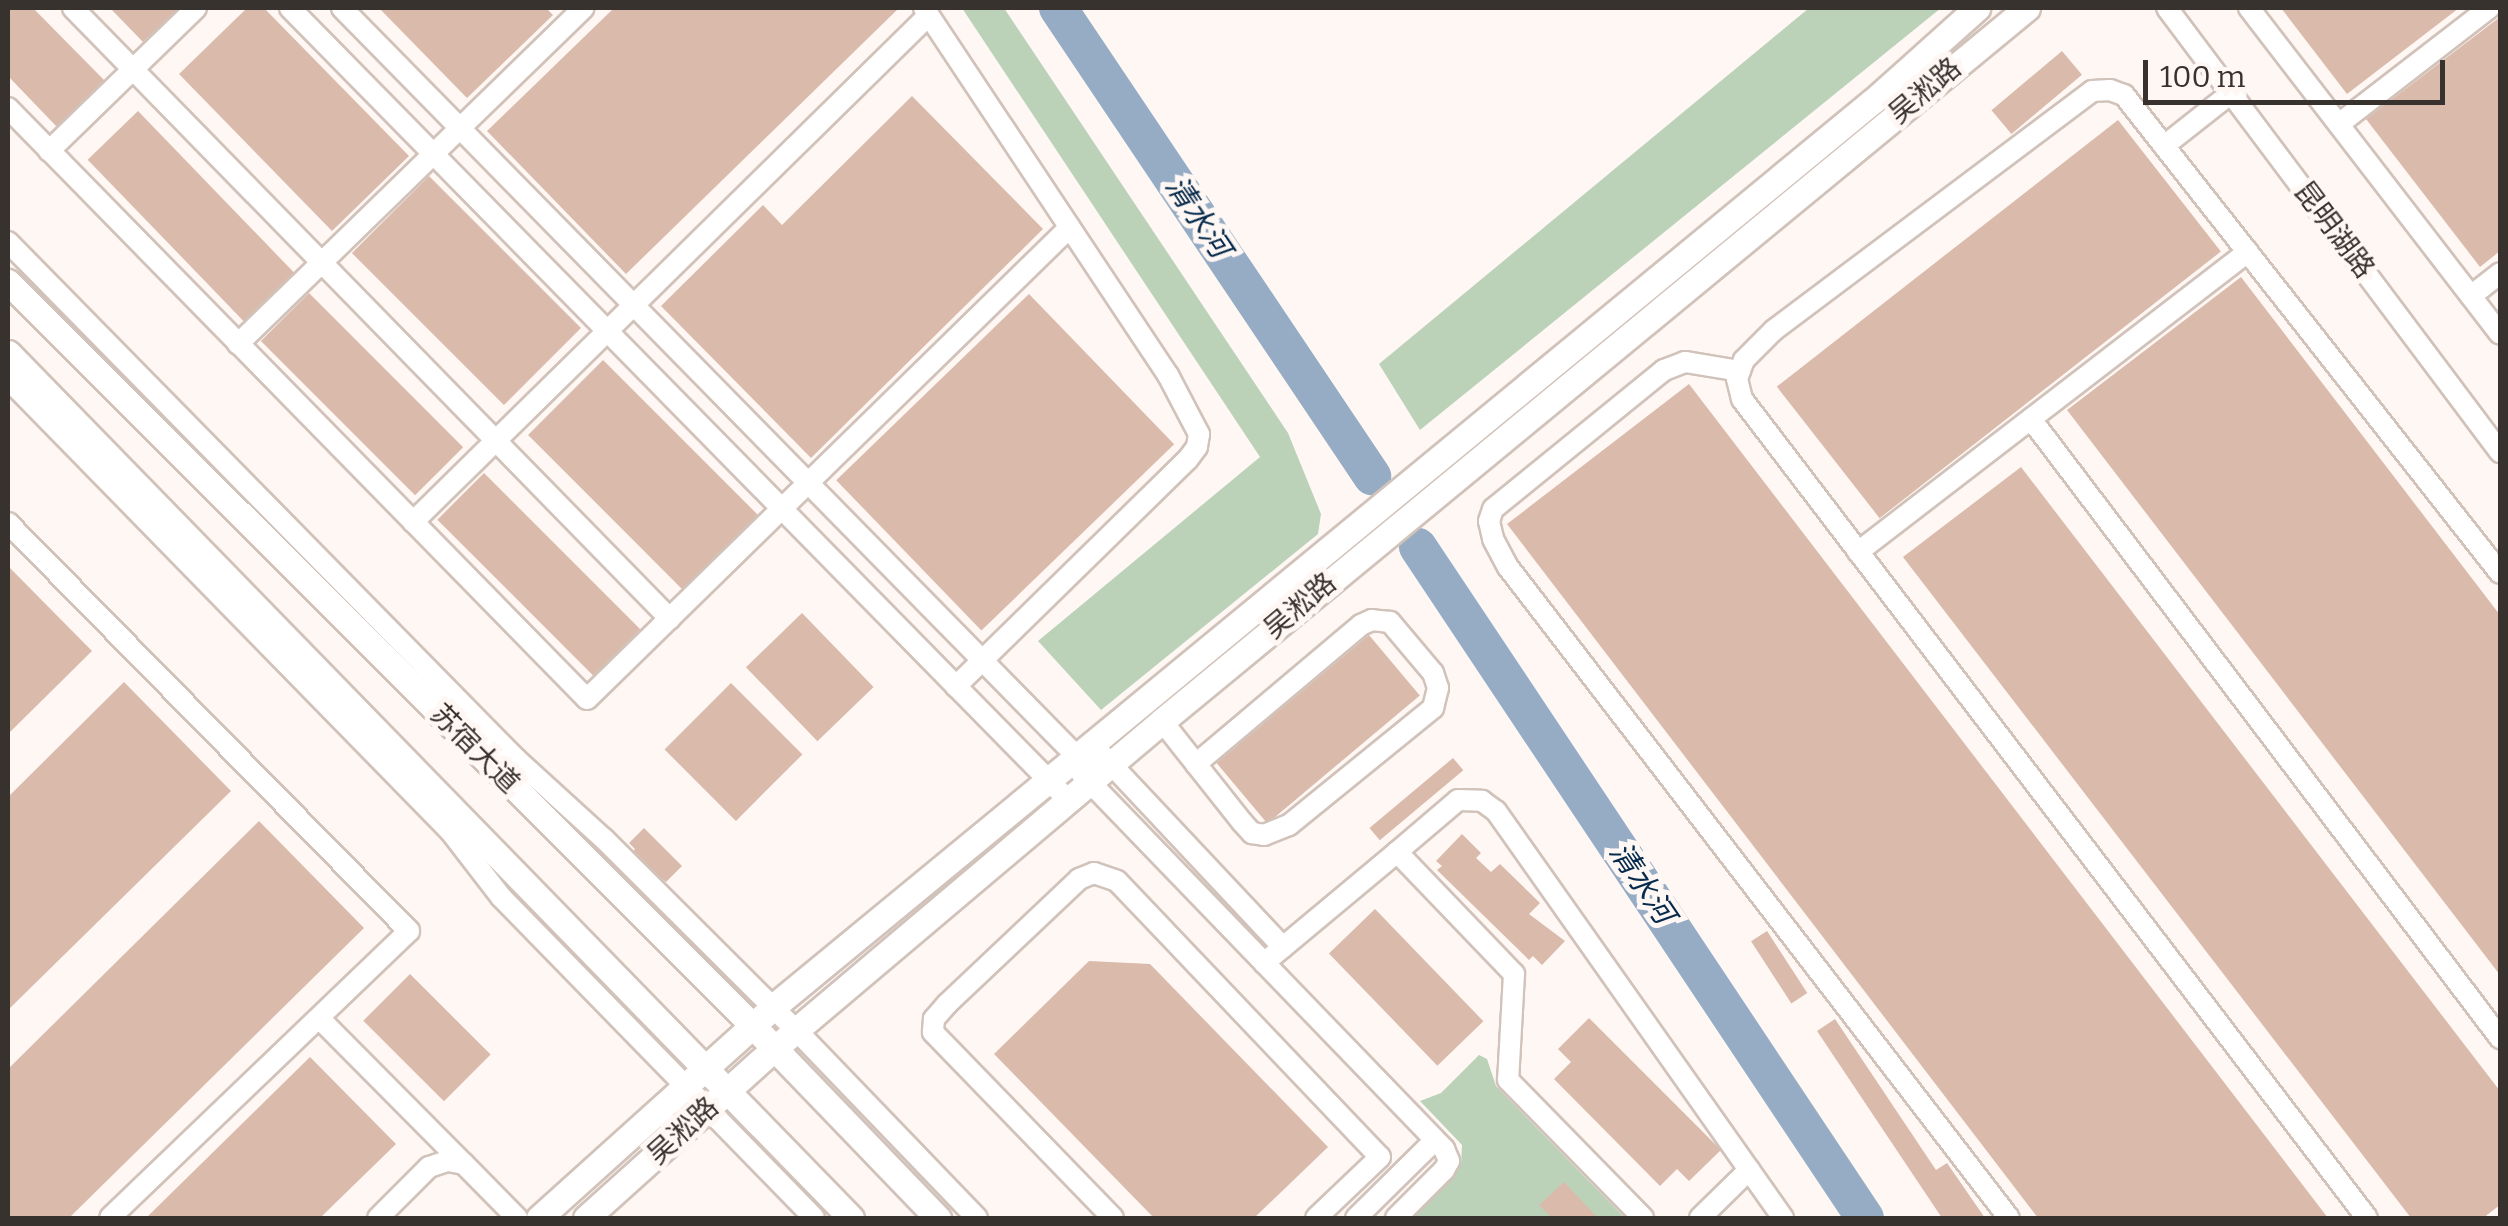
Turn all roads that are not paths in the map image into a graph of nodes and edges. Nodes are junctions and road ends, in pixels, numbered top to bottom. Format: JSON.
{"nodes":[{"id":1,"x":72,"y":8,"type":"edge"},
{"id":2,"x":196,"y":8,"type":"edge"},
{"id":3,"x":290,"y":8,"type":"edge"},
{"id":4,"x":342,"y":8,"type":"edge"},
{"id":5,"x":584,"y":8,"type":"edge"},
{"id":6,"x":1977,"y":8,"type":"edge"},
{"id":7,"x":2027,"y":8,"type":"edge"},
{"id":8,"x":2167,"y":8,"type":"edge"},
{"id":9,"x":2249,"y":8,"type":"edge"},
{"id":10,"x":2489,"y":8,"type":"edge"},
{"id":11,"x":926,"y":12,"type":"edge"},
{"id":12,"x":133,"y":69,"type":"junction"},
{"id":13,"x":2232,"y":93,"type":"junction"},
{"id":14,"x":8,"y":108,"type":"edge"},
{"id":15,"x":2339,"y":124,"type":"junction"},
{"id":16,"x":460,"y":128,"type":"junction"},
{"id":17,"x":2164,"y":146,"type":"junction"},
{"id":18,"x":49,"y":151,"type":"junction"},
{"id":19,"x":434,"y":154,"type":"junction"},
{"id":20,"x":1070,"y":227,"type":"junction"},
{"id":21,"x":8,"y":242,"type":"edge"},
{"id":22,"x":2248,"y":252,"type":"junction"},
{"id":23,"x":322,"y":263,"type":"junction"},
{"id":24,"x":2500,"y":273,"type":"edge"},
{"id":25,"x":8,"y":282,"type":"edge"},
{"id":26,"x":2471,"y":296,"type":"junction"},
{"id":27,"x":634,"y":305,"type":"junction"},
{"id":28,"x":608,"y":330,"type":"junction"},
{"id":29,"x":2500,"y":334,"type":"edge"},
{"id":30,"x":238,"y":344,"type":"junction"},
{"id":31,"x":8,"y":353,"type":"edge"},
{"id":32,"x":1740,"y":371,"type":"junction"},
{"id":33,"x":8,"y":379,"type":"edge"},
{"id":34,"x":2032,"y":419,"type":"junction"},
{"id":35,"x":496,"y":440,"type":"junction"},
{"id":36,"x":2500,"y":452,"type":"edge"},
{"id":37,"x":808,"y":483,"type":"junction"},
{"id":38,"x":782,"y":509,"type":"junction"},
{"id":39,"x":8,"y":522,"type":"edge"},
{"id":40,"x":413,"y":522,"type":"junction"},
{"id":41,"x":1858,"y":552,"type":"junction"},
{"id":42,"x":2500,"y":573,"type":"edge"},
{"id":43,"x":670,"y":619,"type":"junction"},
{"id":44,"x":982,"y":660,"type":"junction"},
{"id":45,"x":956,"y":686,"type":"junction"},
{"id":46,"x":1162,"y":721,"type":"junction"},
{"id":47,"x":1196,"y":764,"type":"junction"},
{"id":48,"x":1090,"y":765,"type":"junction"},
{"id":49,"x":1060,"y":791,"type":"junction"},
{"id":50,"x":1397,"y":852,"type":"junction"},
{"id":51,"x":1283,"y":947,"type":"junction"},
{"id":52,"x":1264,"y":963,"type":"junction"},
{"id":53,"x":773,"y":1007,"type":"junction"},
{"id":54,"x":318,"y":1018,"type":"junction"},
{"id":55,"x":752,"y":1026,"type":"junction"},
{"id":56,"x":796,"y":1030,"type":"junction"},
{"id":57,"x":2500,"y":1038,"type":"edge"},
{"id":58,"x":775,"y":1048,"type":"junction"},
{"id":59,"x":694,"y":1080,"type":"junction"},
{"id":60,"x":715,"y":1102,"type":"junction"},
{"id":61,"x":1435,"y":1140,"type":"junction"},
{"id":62,"x":464,"y":1164,"type":"junction"},
{"id":63,"x":1750,"y":1170,"type":"junction"},
{"id":64,"x":110,"y":1218,"type":"edge"},
{"id":65,"x":378,"y":1218,"type":"edge"},
{"id":66,"x":517,"y":1218,"type":"edge"},
{"id":67,"x":539,"y":1218,"type":"edge"},
{"id":68,"x":586,"y":1218,"type":"edge"},
{"id":69,"x":814,"y":1218,"type":"edge"},
{"id":70,"x":851,"y":1218,"type":"edge"},
{"id":71,"x":938,"y":1218,"type":"edge"},
{"id":72,"x":976,"y":1218,"type":"edge"},
{"id":73,"x":1113,"y":1218,"type":"edge"},
{"id":74,"x":1316,"y":1218,"type":"edge"},
{"id":75,"x":1356,"y":1218,"type":"edge"},
{"id":76,"x":1396,"y":1218,"type":"edge"},
{"id":77,"x":1643,"y":1218,"type":"edge"},
{"id":78,"x":1700,"y":1218,"type":"edge"},
{"id":79,"x":1784,"y":1218,"type":"edge"},
{"id":80,"x":2009,"y":1218,"type":"edge"},
{"id":81,"x":2367,"y":1218,"type":"edge"}],
"edges":[{"from":1,"to":12,"type":"street"},
{"from":2,"to":12,"type":"street"},
{"from":3,"to":19,"type":"street"},
{"from":4,"to":16,"type":"street"},
{"from":5,"to":16,"type":"street"},
{"from":6,"to":48,"type":"main road","name":"吴淞路"},
{"from":7,"to":46,"type":"main road","name":"吴淞路"},
{"from":8,"to":13,"type":"street","name":"昆明湖路"},
{"from":9,"to":15,"type":"street"},
{"from":10,"to":15,"type":"street"},
{"from":11,"to":20,"type":"street"},
{"from":11,"to":27,"type":"street"},
{"from":12,"to":18,"type":"street"},
{"from":12,"to":23,"type":"street"},
{"from":13,"to":17,"type":"street"},
{"from":13,"to":36,"type":"street","name":"昆明湖路"},
{"from":14,"to":18,"type":"street"},
{"from":15,"to":26,"type":"street"},
{"from":16,"to":19,"type":"street"},
{"from":16,"to":27,"type":"street"},
{"from":17,"to":22,"type":"street"},
{"from":17,"to":32,"type":"street"},
{"from":18,"to":30,"type":"street"},
{"from":19,"to":23,"type":"street"},
{"from":19,"to":28,"type":"street"},
{"from":20,"to":37,"type":"street"},
{"from":20,"to":44,"type":"street"},
{"from":21,"to":53,"type":"street"},
{"from":22,"to":34,"type":"street"},
{"from":22,"to":42,"type":"street"},
{"from":23,"to":30,"type":"street"},
{"from":23,"to":35,"type":"street"},
{"from":24,"to":26,"type":"street"},
{"from":25,"to":55,"type":"main road","name":"苏宿大道"},
{"from":26,"to":29,"type":"street"},
{"from":27,"to":28,"type":"street"},
{"from":27,"to":37,"type":"street"},
{"from":28,"to":35,"type":"street"},
{"from":28,"to":38,"type":"street"},
{"from":30,"to":40,"type":"street"},
{"from":31,"to":59,"type":"main road","name":"苏宿大道"},
{"from":32,"to":41,"type":"street"},
{"from":32,"to":80,"type":"street"},
{"from":33,"to":59,"type":"street"},
{"from":34,"to":41,"type":"street"},
{"from":34,"to":57,"type":"street"},
{"from":35,"to":40,"type":"street"},
{"from":35,"to":43,"type":"street"},
{"from":37,"to":38,"type":"street"},
{"from":37,"to":44,"type":"street"},
{"from":38,"to":43,"type":"street"},
{"from":38,"to":45,"type":"street"},
{"from":39,"to":54,"type":"street"},
{"from":40,"to":43,"type":"street"},
{"from":41,"to":81,"type":"street"},
{"from":44,"to":45,"type":"street"},
{"from":44,"to":48,"type":"street"},
{"from":45,"to":49,"type":"street"},
{"from":46,"to":47,"type":"street"},
{"from":46,"to":48,"type":"main road","name":"吴淞路"},
{"from":47,"to":47,"type":"street"},
{"from":48,"to":49,"type":"main road","name":"吴淞路"},
{"from":48,"to":51,"type":"street"},
{"from":48,"to":52,"type":"street"},
{"from":49,"to":53,"type":"main road","name":"吴淞路"},
{"from":49,"to":56,"type":"main road","name":"吴淞路"},
{"from":50,"to":51,"type":"street"},
{"from":50,"to":63,"type":"street"},
{"from":50,"to":77,"type":"street"},
{"from":51,"to":52,"type":"street"},
{"from":52,"to":61,"type":"street"},
{"from":53,"to":55,"type":"main road","name":"吴淞路"},
{"from":53,"to":56,"type":"street"},
{"from":54,"to":62,"type":"street"},
{"from":54,"to":64,"type":"street"},
{"from":55,"to":58,"type":"main road","name":"苏宿大道"},
{"from":55,"to":59,"type":"main road","name":"吴淞路"},
{"from":56,"to":58,"type":"main road","name":"吴淞路"},
{"from":56,"to":72,"type":"street"},
{"from":58,"to":60,"type":"main road","name":"吴淞路"},
{"from":58,"to":71,"type":"main road","name":"苏宿大道"},
{"from":59,"to":60,"type":"main road","name":"苏宿大道"},
{"from":59,"to":67,"type":"main road","name":"吴淞路"},
{"from":60,"to":68,"type":"main road","name":"吴淞路"},
{"from":60,"to":69,"type":"street"},
{"from":60,"to":70,"type":"main road","name":"苏宿大道"},
{"from":61,"to":75,"type":"street"},
{"from":61,"to":76,"type":"street"},
{"from":62,"to":65,"type":"street"},
{"from":62,"to":66,"type":"street"},
{"from":63,"to":78,"type":"street"},
{"from":63,"to":79,"type":"street"},
{"from":73,"to":74,"type":"street"}]}
